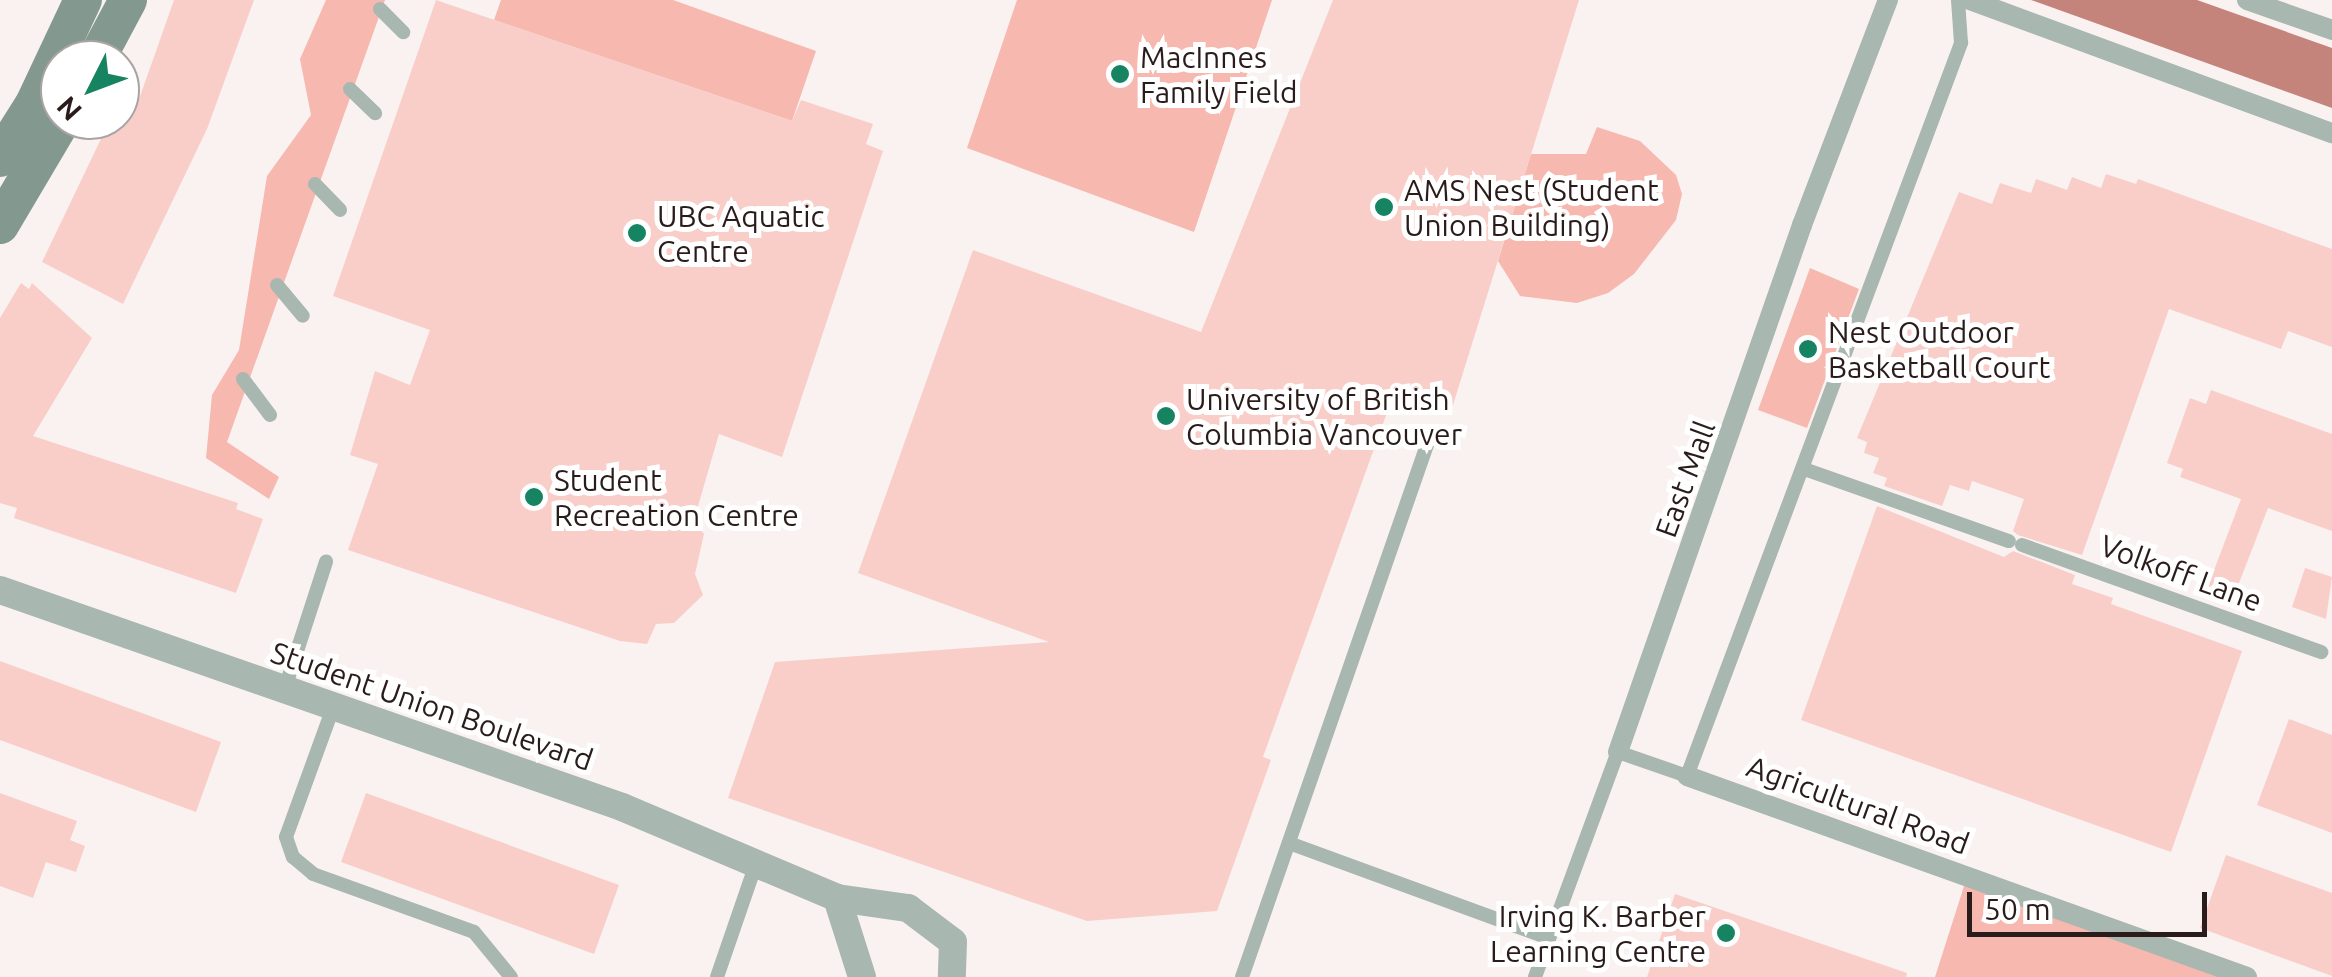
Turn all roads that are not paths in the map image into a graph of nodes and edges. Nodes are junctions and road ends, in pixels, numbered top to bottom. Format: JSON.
{"nodes":[{"id":1,"x":83,"y":0,"type":"edge"},
{"id":2,"x":128,"y":0,"type":"edge"},
{"id":3,"x":1888,"y":0,"type":"edge"},
{"id":4,"x":1958,"y":0,"type":"edge"},
{"id":5,"x":1970,"y":0,"type":"edge"},
{"id":6,"x":2248,"y":0,"type":"edge"},
{"id":7,"x":380,"y":9,"type":"dead end"},
{"id":8,"x":2332,"y":30,"type":"edge"},
{"id":9,"x":403,"y":32,"type":"dead end"},
{"id":10,"x":107,"y":40,"type":"edge"},
{"id":11,"x":350,"y":90,"type":"dead end"},
{"id":12,"x":375,"y":113,"type":"dead end"},
{"id":13,"x":2332,"y":133,"type":"edge"},
{"id":14,"x":50,"y":140,"type":"edge"},
{"id":15,"x":0,"y":158,"type":"edge"},
{"id":16,"x":315,"y":184,"type":"dead end"},
{"id":17,"x":340,"y":210,"type":"dead end"},
{"id":18,"x":0,"y":224,"type":"edge"},
{"id":19,"x":277,"y":286,"type":"dead end"},
{"id":20,"x":303,"y":316,"type":"dead end"},
{"id":21,"x":243,"y":379,"type":"dead end"},
{"id":22,"x":270,"y":414,"type":"dead end"},
{"id":23,"x":1428,"y":442,"type":"dead end"},
{"id":24,"x":1806,"y":470,"type":"junction"},
{"id":25,"x":326,"y":562,"type":"dead end"},
{"id":26,"x":0,"y":590,"type":"edge"},
{"id":27,"x":2321,"y":652,"type":"dead end"},
{"id":28,"x":285,"y":688,"type":"junction"},
{"id":29,"x":334,"y":705,"type":"junction"},
{"id":30,"x":1618,"y":752,"type":"junction"},
{"id":31,"x":1687,"y":776,"type":"junction"},
{"id":32,"x":1289,"y":842,"type":"junction"},
{"id":33,"x":756,"y":864,"type":"junction"},
{"id":34,"x":838,"y":898,"type":"junction"},
{"id":35,"x":1549,"y":938,"type":"junction"},
{"id":36,"x":511,"y":977,"type":"edge"},
{"id":37,"x":717,"y":977,"type":"edge"},
{"id":38,"x":862,"y":977,"type":"edge"},
{"id":39,"x":952,"y":977,"type":"edge"},
{"id":40,"x":1242,"y":977,"type":"edge"},
{"id":41,"x":1535,"y":977,"type":"edge"},
{"id":42,"x":2246,"y":977,"type":"edge"}],
"edges":[{"from":1,"to":15,"type":"main road"},
{"from":2,"to":10,"type":"main road"},
{"from":3,"to":30,"type":"street","name":"East Mall"},
{"from":4,"to":24,"type":"lane"},
{"from":5,"to":13,"type":"street"},
{"from":6,"to":8,"type":"street"},
{"from":7,"to":9,"type":"lane"},
{"from":11,"to":12,"type":"lane"},
{"from":14,"to":18,"type":"main road"},
{"from":16,"to":17,"type":"lane"},
{"from":19,"to":20,"type":"lane"},
{"from":21,"to":22,"type":"lane"},
{"from":23,"to":32,"type":"lane"},
{"from":24,"to":27,"type":"lane","name":"Volkoff Lane"},
{"from":24,"to":31,"type":"lane"},
{"from":25,"to":28,"type":"lane"},
{"from":26,"to":28,"type":"street","name":"Student Union Boulevard"},
{"from":28,"to":29,"type":"street","name":"Student Union Boulevard"},
{"from":29,"to":33,"type":"street","name":"Student Union Boulevard"},
{"from":29,"to":36,"type":"lane"},
{"from":30,"to":31,"type":"lane","name":"Agricultural Road"},
{"from":30,"to":35,"type":"lane","name":"East Mall"},
{"from":31,"to":42,"type":"street","name":"Agricultural Road"},
{"from":32,"to":35,"type":"lane"},
{"from":32,"to":40,"type":"lane"},
{"from":33,"to":34,"type":"street","name":"Student Union Boulevard"},
{"from":33,"to":37,"type":"lane"},
{"from":34,"to":38,"type":"street"},
{"from":34,"to":39,"type":"street","name":"Student Union Boulevard"},
{"from":35,"to":41,"type":"lane","name":"East Mall"}]}
